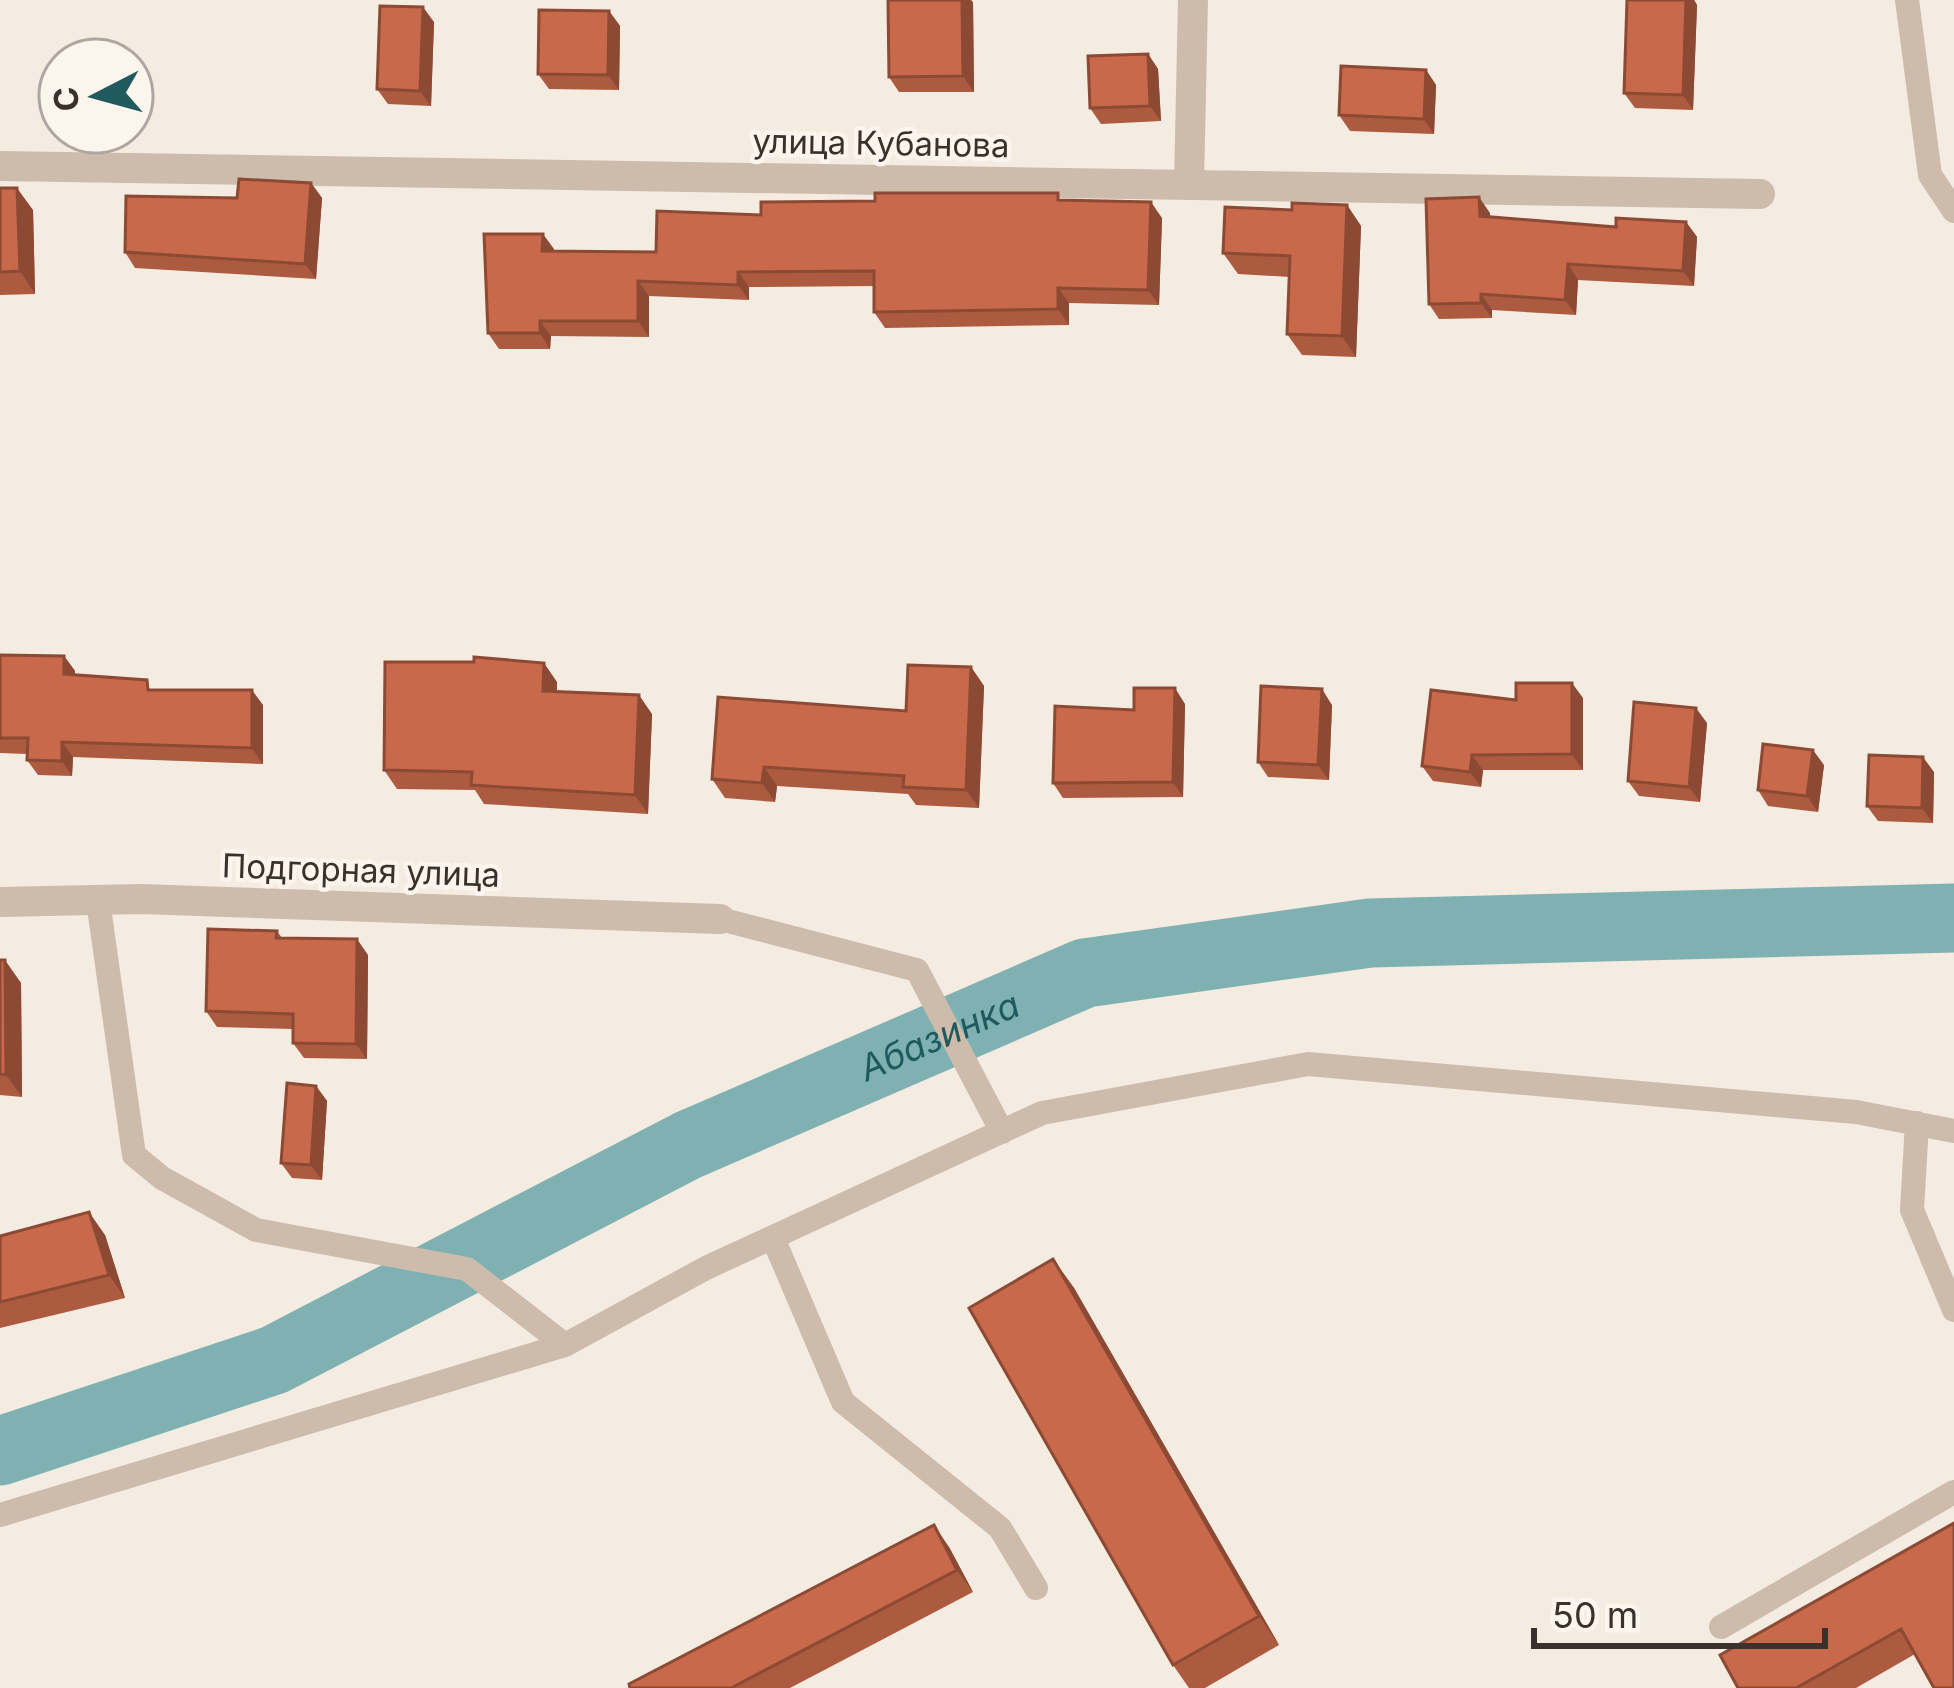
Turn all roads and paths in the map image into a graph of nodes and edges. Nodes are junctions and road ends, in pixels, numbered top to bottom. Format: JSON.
{"nodes":[{"id":1,"x":1193,"y":0,"type":"edge"},
{"id":2,"x":1907,"y":0,"type":"edge"},
{"id":3,"x":0,"y":166,"type":"edge"},
{"id":4,"x":1189,"y":184,"type":"junction"},
{"id":5,"x":1760,"y":194,"type":"dead end"},
{"id":6,"x":1954,"y":211,"type":"edge"},
{"id":7,"x":98,"y":901,"type":"junction"},
{"id":8,"x":0,"y":902,"type":"edge"},
{"id":9,"x":720,"y":919,"type":"joint"},
{"id":10,"x":1918,"y":1124,"type":"junction"},
{"id":11,"x":1954,"y":1131,"type":"edge"},
{"id":12,"x":1002,"y":1132,"type":"junction"},
{"id":13,"x":772,"y":1238,"type":"junction"},
{"id":14,"x":1954,"y":1310,"type":"edge"},
{"id":15,"x":565,"y":1345,"type":"junction"},
{"id":16,"x":1954,"y":1492,"type":"edge"},
{"id":17,"x":0,"y":1515,"type":"edge"},
{"id":18,"x":1036,"y":1588,"type":"dead end"},
{"id":19,"x":1720,"y":1627,"type":"dead end"}],
"edges":[{"from":1,"to":4,"type":"street"},
{"from":2,"to":6,"type":"lane"},
{"from":3,"to":4,"type":"street","name":"улица Кубанова"},
{"from":4,"to":5,"type":"street","name":"улица Кубанова"},
{"from":7,"to":8,"type":"street","name":"Подгорная улица"},
{"from":7,"to":9,"type":"street","name":"Подгорная улица"},
{"from":7,"to":15,"type":"lane"},
{"from":9,"to":12,"type":"lane"},
{"from":10,"to":11,"type":"lane"},
{"from":10,"to":12,"type":"lane"},
{"from":10,"to":14,"type":"lane"},
{"from":12,"to":13,"type":"lane"},
{"from":13,"to":15,"type":"lane"},
{"from":13,"to":18,"type":"lane"},
{"from":15,"to":17,"type":"lane"},
{"from":16,"to":19,"type":"lane"}]}
